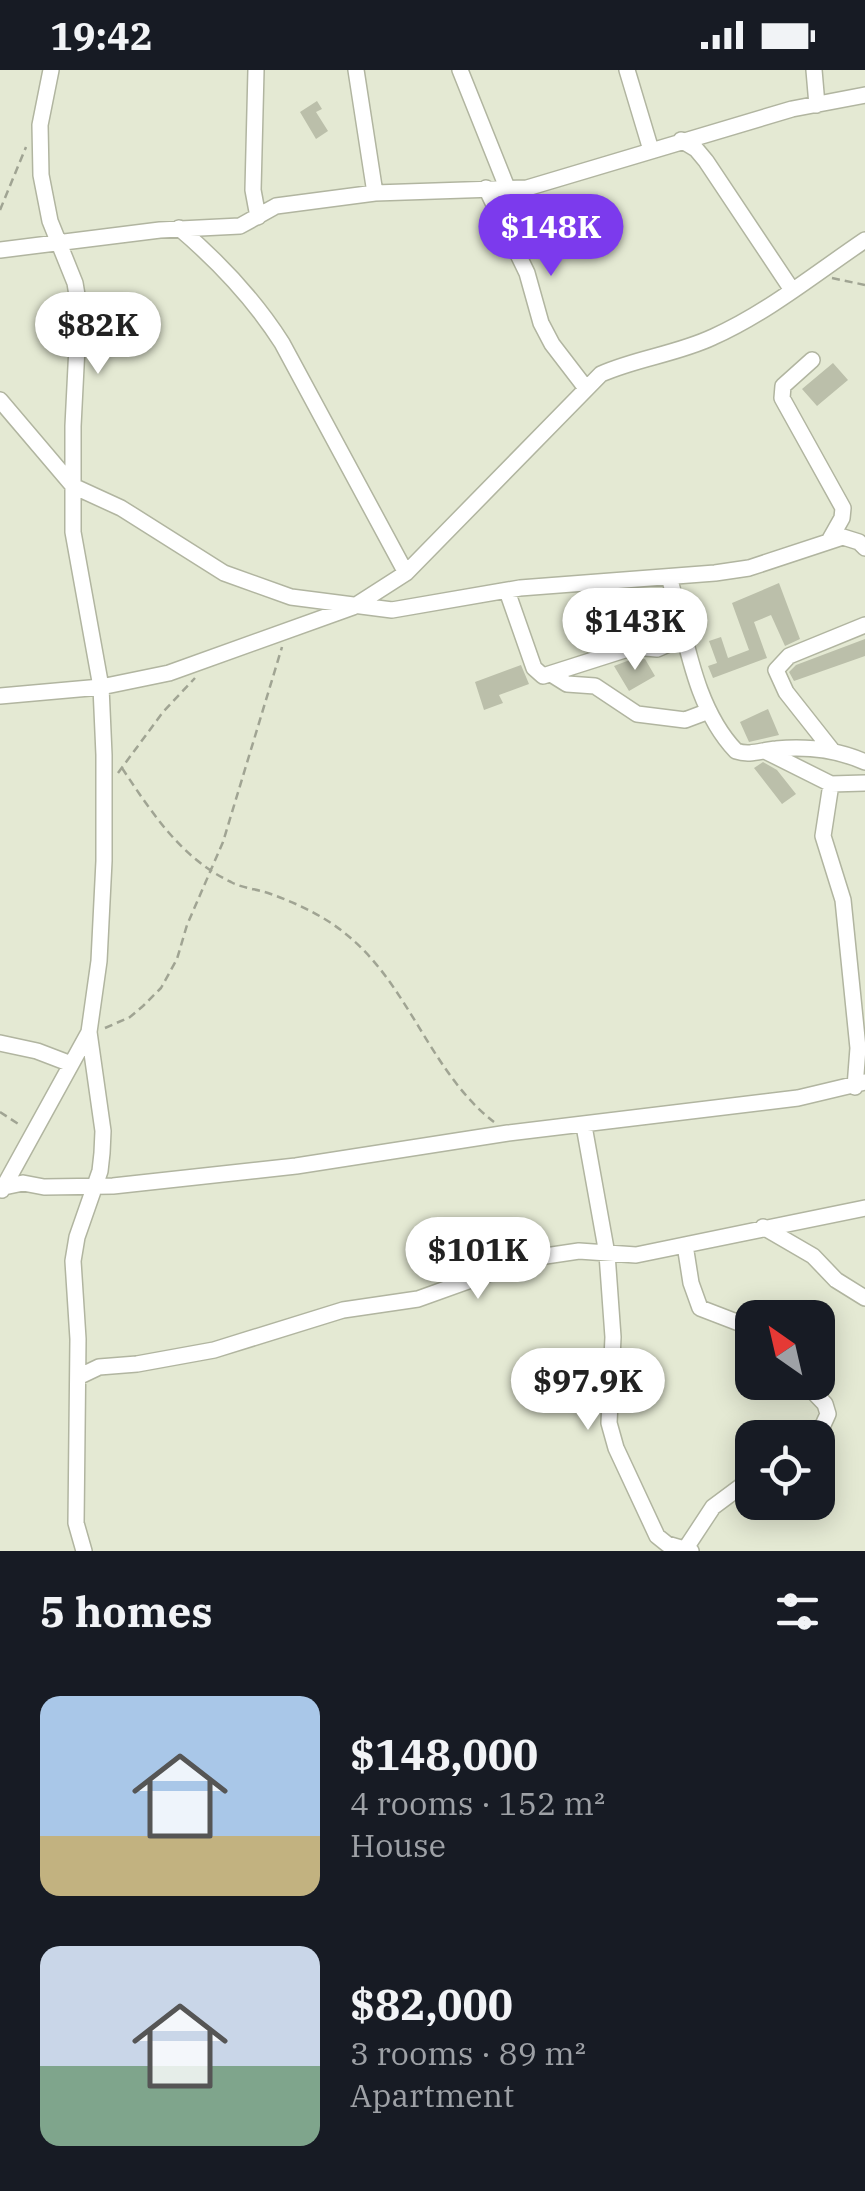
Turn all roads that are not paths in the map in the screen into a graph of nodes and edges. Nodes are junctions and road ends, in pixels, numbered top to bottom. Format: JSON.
{"nodes":[{"id":1,"x":51,"y":70,"type":"edge"},
{"id":2,"x":256,"y":70,"type":"edge"},
{"id":3,"x":356,"y":70,"type":"edge"},
{"id":4,"x":460,"y":70,"type":"edge"},
{"id":5,"x":627,"y":70,"type":"edge"},
{"id":6,"x":814,"y":70,"type":"edge"},
{"id":7,"x":865,"y":95,"type":"edge"},
{"id":8,"x":817,"y":105,"type":"junction"},
{"id":9,"x":681,"y":140,"type":"junction"},
{"id":10,"x":652,"y":150,"type":"junction"},
{"id":11,"x":486,"y":188,"type":"junction"},
{"id":12,"x":508,"y":190,"type":"junction"},
{"id":13,"x":376,"y":193,"type":"junction"},
{"id":14,"x":258,"y":216,"type":"junction"},
{"id":15,"x":179,"y":228,"type":"junction"},
{"id":16,"x":865,"y":240,"type":"edge"},
{"id":17,"x":59,"y":242,"type":"junction"},
{"id":18,"x":0,"y":250,"type":"edge"},
{"id":19,"x":792,"y":290,"type":"junction"},
{"id":20,"x":812,"y":360,"type":"dead end"},
{"id":21,"x":585,"y":387,"type":"junction"},
{"id":22,"x":0,"y":400,"type":"edge"},
{"id":23,"x":73,"y":486,"type":"junction"},
{"id":24,"x":829,"y":541,"type":"junction"},
{"id":25,"x":865,"y":548,"type":"edge"},
{"id":26,"x":406,"y":573,"type":"junction"},
{"id":27,"x":668,"y":576,"type":"junction"},
{"id":28,"x":507,"y":591,"type":"junction"},
{"id":29,"x":352,"y":607,"type":"junction"},
{"id":30,"x":865,"y":625,"type":"edge"},
{"id":31,"x":686,"y":637,"type":"junction"},
{"id":32,"x":551,"y":674,"type":"junction"},
{"id":33,"x":101,"y":687,"type":"junction"},
{"id":34,"x":0,"y":696,"type":"edge"},
{"id":35,"x":709,"y":711,"type":"junction"},
{"id":36,"x":831,"y":750,"type":"junction"},
{"id":37,"x":765,"y":751,"type":"junction"},
{"id":38,"x":865,"y":762,"type":"edge"},
{"id":39,"x":865,"y":783,"type":"edge"},
{"id":40,"x":831,"y":784,"type":"junction"},
{"id":41,"x":89,"y":1032,"type":"junction"},
{"id":42,"x":0,"y":1043,"type":"edge"},
{"id":43,"x":70,"y":1064,"type":"junction"},
{"id":44,"x":860,"y":1084,"type":"edge"},
{"id":45,"x":584,"y":1126,"type":"junction"},
{"id":46,"x":96,"y":1187,"type":"junction"},
{"id":47,"x":2,"y":1191,"type":"edge"},
{"id":48,"x":865,"y":1208,"type":"edge"},
{"id":49,"x":763,"y":1227,"type":"junction"},
{"id":50,"x":685,"y":1244,"type":"junction"},
{"id":51,"x":607,"y":1254,"type":"junction"},
{"id":52,"x":865,"y":1298,"type":"edge"},
{"id":53,"x":735,"y":1321,"type":"edge"},
{"id":54,"x":78,"y":1376,"type":"junction"},
{"id":55,"x":735,"y":1491,"type":"edge"},
{"id":56,"x":687,"y":1550,"type":"edge"},
{"id":57,"x":84,"y":1551,"type":"edge"}],
"edges":[{"from":1,"to":17,"type":"street"},
{"from":2,"to":14,"type":"street"},
{"from":3,"to":13,"type":"street"},
{"from":4,"to":12,"type":"street"},
{"from":5,"to":10,"type":"street"},
{"from":6,"to":8,"type":"street"},
{"from":7,"to":8,"type":"street"},
{"from":8,"to":9,"type":"street"},
{"from":9,"to":10,"type":"street"},
{"from":9,"to":19,"type":"street"},
{"from":10,"to":12,"type":"street"},
{"from":11,"to":12,"type":"street"},
{"from":11,"to":13,"type":"street"},
{"from":11,"to":21,"type":"street"},
{"from":13,"to":14,"type":"street"},
{"from":14,"to":15,"type":"street"},
{"from":15,"to":17,"type":"street"},
{"from":15,"to":26,"type":"street"},
{"from":16,"to":19,"type":"street"},
{"from":17,"to":18,"type":"street"},
{"from":17,"to":23,"type":"street"},
{"from":19,"to":21,"type":"street"},
{"from":20,"to":24,"type":"street"},
{"from":21,"to":26,"type":"street"},
{"from":22,"to":23,"type":"street"},
{"from":23,"to":29,"type":"street"},
{"from":23,"to":33,"type":"street"},
{"from":24,"to":25,"type":"street"},
{"from":24,"to":27,"type":"street"},
{"from":26,"to":29,"type":"street"},
{"from":27,"to":28,"type":"street"},
{"from":27,"to":31,"type":"street"},
{"from":28,"to":29,"type":"street"},
{"from":28,"to":32,"type":"street"},
{"from":29,"to":33,"type":"street"},
{"from":30,"to":36,"type":"street"},
{"from":31,"to":32,"type":"street"},
{"from":31,"to":35,"type":"street"},
{"from":32,"to":35,"type":"street"},
{"from":33,"to":34,"type":"street"},
{"from":33,"to":41,"type":"street"},
{"from":35,"to":37,"type":"street"},
{"from":36,"to":37,"type":"street"},
{"from":36,"to":38,"type":"street"},
{"from":37,"to":40,"type":"street"},
{"from":39,"to":40,"type":"street"},
{"from":40,"to":44,"type":"street"},
{"from":41,"to":43,"type":"street"},
{"from":41,"to":46,"type":"street"},
{"from":42,"to":43,"type":"street"},
{"from":43,"to":47,"type":"street"},
{"from":44,"to":45,"type":"street"},
{"from":45,"to":46,"type":"street"},
{"from":45,"to":51,"type":"street"},
{"from":46,"to":47,"type":"street"},
{"from":46,"to":54,"type":"street"},
{"from":48,"to":49,"type":"street"},
{"from":49,"to":50,"type":"street"},
{"from":49,"to":52,"type":"street"},
{"from":50,"to":51,"type":"street"},
{"from":50,"to":53,"type":"street"},
{"from":51,"to":54,"type":"street"},
{"from":51,"to":56,"type":"street"},
{"from":54,"to":57,"type":"street"},
{"from":55,"to":56,"type":"street"}]}
